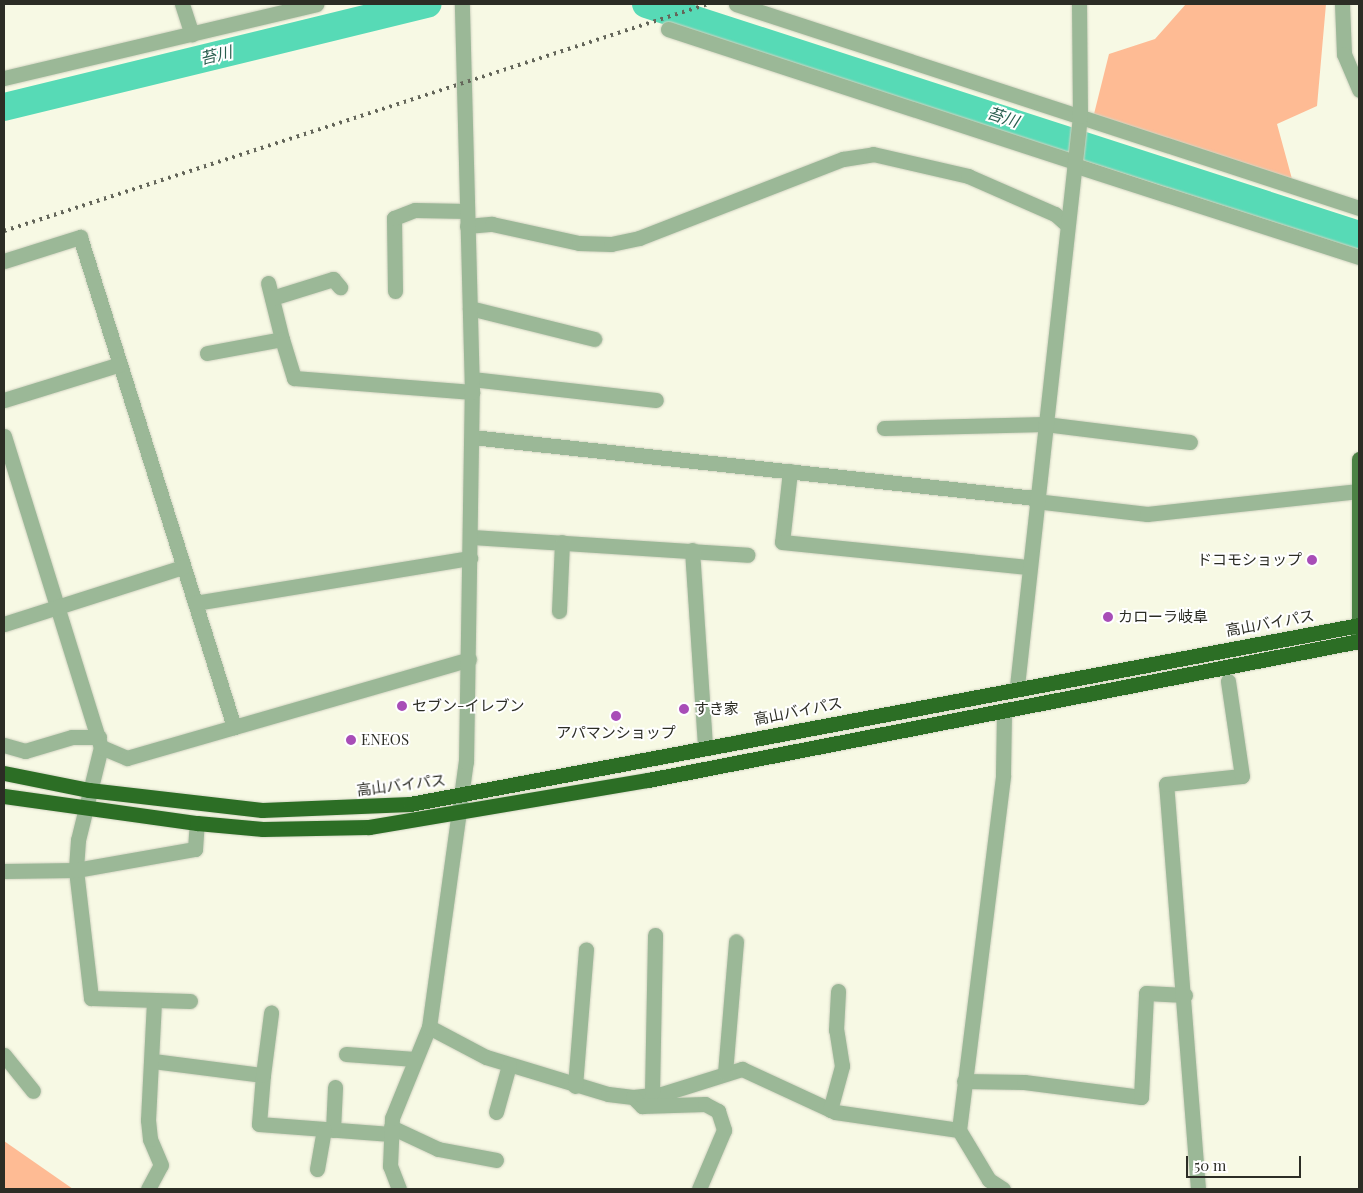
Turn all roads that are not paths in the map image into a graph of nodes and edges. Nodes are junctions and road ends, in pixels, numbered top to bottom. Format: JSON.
{"nodes":[{"id":1,"x":182,"y":4,"type":"edge"},
{"id":2,"x":316,"y":4,"type":"edge"},
{"id":3,"x":736,"y":4,"type":"edge"},
{"id":4,"x":1079,"y":4,"type":"edge"},
{"id":5,"x":1342,"y":4,"type":"edge"},
{"id":6,"x":462,"y":11,"type":"edge"},
{"id":7,"x":668,"y":29,"type":"dead end"},
{"id":8,"x":192,"y":34,"type":"junction"},
{"id":9,"x":4,"y":75,"type":"edge"},
{"id":10,"x":1359,"y":90,"type":"edge"},
{"id":11,"x":1079,"y":119,"type":"junction"},
{"id":12,"x":1074,"y":162,"type":"junction"},
{"id":13,"x":1359,"y":208,"type":"edge"},
{"id":14,"x":467,"y":219,"type":"junction"},
{"id":15,"x":1066,"y":224,"type":"junction"},
{"id":16,"x":1359,"y":257,"type":"edge"},
{"id":17,"x":4,"y":261,"type":"edge"},
{"id":18,"x":340,"y":287,"type":"dead end"},
{"id":19,"x":395,"y":291,"type":"dead end"},
{"id":20,"x":470,"y":308,"type":"junction"},
{"id":21,"x":282,"y":339,"type":"junction"},
{"id":22,"x":594,"y":339,"type":"dead end"},
{"id":23,"x":207,"y":352,"type":"dead end"},
{"id":24,"x":120,"y":364,"type":"junction"},
{"id":25,"x":472,"y":385,"type":"junction"},
{"id":26,"x":4,"y":400,"type":"edge"},
{"id":27,"x":656,"y":400,"type":"dead end"},
{"id":28,"x":1045,"y":424,"type":"junction"},
{"id":29,"x":884,"y":428,"type":"dead end"},
{"id":30,"x":4,"y":436,"type":"edge"},
{"id":31,"x":472,"y":437,"type":"junction"},
{"id":32,"x":1190,"y":442,"type":"dead end"},
{"id":33,"x":1359,"y":459,"type":"edge"},
{"id":34,"x":790,"y":471,"type":"junction"},
{"id":35,"x":1359,"y":491,"type":"edge"},
{"id":36,"x":1035,"y":500,"type":"junction"},
{"id":37,"x":472,"y":537,"type":"junction"},
{"id":38,"x":562,"y":542,"type":"junction"},
{"id":39,"x":692,"y":550,"type":"junction"},
{"id":40,"x":747,"y":555,"type":"dead end"},
{"id":41,"x":470,"y":558,"type":"junction"},
{"id":42,"x":183,"y":567,"type":"junction"},
{"id":43,"x":1028,"y":567,"type":"junction"},
{"id":44,"x":195,"y":603,"type":"junction"},
{"id":45,"x":58,"y":607,"type":"junction"},
{"id":46,"x":559,"y":611,"type":"dead end"},
{"id":47,"x":4,"y":624,"type":"edge"},
{"id":48,"x":1358,"y":625,"type":"edge"},
{"id":49,"x":1359,"y":642,"type":"edge"},
{"id":50,"x":469,"y":659,"type":"junction"},
{"id":51,"x":1228,"y":681,"type":"dead end"},
{"id":52,"x":1017,"y":686,"type":"junction"},
{"id":53,"x":1004,"y":711,"type":"junction"},
{"id":54,"x":234,"y":727,"type":"junction"},
{"id":55,"x":100,"y":742,"type":"junction"},
{"id":56,"x":4,"y":746,"type":"edge"},
{"id":57,"x":705,"y":746,"type":"junction"},
{"id":58,"x":4,"y":773,"type":"edge"},
{"id":59,"x":89,"y":790,"type":"junction"},
{"id":60,"x":462,"y":795,"type":"junction"},
{"id":61,"x":4,"y":796,"type":"edge"},
{"id":62,"x":86,"y":809,"type":"junction"},
{"id":63,"x":458,"y":813,"type":"junction"},
{"id":64,"x":197,"y":823,"type":"junction"},
{"id":65,"x":76,"y":870,"type":"junction"},
{"id":66,"x":4,"y":871,"type":"edge"},
{"id":67,"x":655,"y":935,"type":"dead end"},
{"id":68,"x":736,"y":941,"type":"dead end"},
{"id":69,"x":586,"y":949,"type":"dead end"},
{"id":70,"x":838,"y":991,"type":"dead end"},
{"id":71,"x":1185,"y":995,"type":"junction"},
{"id":72,"x":154,"y":1000,"type":"junction"},
{"id":73,"x":190,"y":1001,"type":"dead end"},
{"id":74,"x":271,"y":1013,"type":"dead end"},
{"id":75,"x":429,"y":1027,"type":"junction"},
{"id":76,"x":346,"y":1054,"type":"dead end"},
{"id":77,"x":4,"y":1055,"type":"edge"},
{"id":78,"x":415,"y":1058,"type":"junction"},
{"id":79,"x":152,"y":1061,"type":"junction"},
{"id":80,"x":510,"y":1065,"type":"junction"},
{"id":81,"x":725,"y":1073,"type":"junction"},
{"id":82,"x":263,"y":1075,"type":"junction"},
{"id":83,"x":964,"y":1081,"type":"junction"},
{"id":84,"x":575,"y":1086,"type":"junction"},
{"id":85,"x":335,"y":1087,"type":"dead end"},
{"id":86,"x":33,"y":1091,"type":"dead end"},
{"id":87,"x":652,"y":1093,"type":"junction"},
{"id":88,"x":633,"y":1097,"type":"junction"},
{"id":89,"x":830,"y":1110,"type":"junction"},
{"id":90,"x":496,"y":1112,"type":"dead end"},
{"id":91,"x":329,"y":1130,"type":"junction"},
{"id":92,"x":959,"y":1130,"type":"junction"},
{"id":93,"x":391,"y":1131,"type":"junction"},
{"id":94,"x":496,"y":1160,"type":"dead end"},
{"id":95,"x":317,"y":1169,"type":"dead end"},
{"id":96,"x":148,"y":1189,"type":"edge"},
{"id":97,"x":399,"y":1189,"type":"edge"},
{"id":98,"x":699,"y":1189,"type":"edge"},
{"id":99,"x":1003,"y":1189,"type":"edge"},
{"id":100,"x":1198,"y":1189,"type":"edge"}],
"edges":[{"from":1,"to":8,"type":"street"},
{"from":2,"to":8,"type":"street"},
{"from":3,"to":11,"type":"street"},
{"from":4,"to":11,"type":"street"},
{"from":5,"to":10,"type":"street"},
{"from":6,"to":14,"type":"street"},
{"from":7,"to":12,"type":"street"},
{"from":8,"to":9,"type":"street"},
{"from":11,"to":12,"type":"street"},
{"from":11,"to":13,"type":"street"},
{"from":12,"to":15,"type":"street"},
{"from":12,"to":16,"type":"street"},
{"from":14,"to":15,"type":"street"},
{"from":14,"to":19,"type":"street"},
{"from":14,"to":20,"type":"street"},
{"from":15,"to":28,"type":"street"},
{"from":17,"to":24,"type":"street"},
{"from":18,"to":21,"type":"street"},
{"from":20,"to":22,"type":"street"},
{"from":20,"to":25,"type":"street"},
{"from":21,"to":23,"type":"street"},
{"from":21,"to":25,"type":"street"},
{"from":24,"to":26,"type":"street"},
{"from":24,"to":42,"type":"street"},
{"from":25,"to":27,"type":"street"},
{"from":25,"to":31,"type":"street"},
{"from":28,"to":29,"type":"street"},
{"from":28,"to":32,"type":"street"},
{"from":28,"to":36,"type":"street"},
{"from":30,"to":45,"type":"street"},
{"from":31,"to":34,"type":"street"},
{"from":31,"to":37,"type":"street"},
{"from":33,"to":35,"type":"main road"},
{"from":34,"to":36,"type":"street"},
{"from":34,"to":43,"type":"street"},
{"from":35,"to":36,"type":"street"},
{"from":35,"to":48,"type":"main road"},
{"from":36,"to":43,"type":"street"},
{"from":37,"to":38,"type":"street"},
{"from":37,"to":41,"type":"street"},
{"from":38,"to":39,"type":"street"},
{"from":38,"to":46,"type":"street"},
{"from":39,"to":40,"type":"street"},
{"from":39,"to":57,"type":"street"},
{"from":41,"to":44,"type":"street"},
{"from":41,"to":50,"type":"street"},
{"from":42,"to":44,"type":"street"},
{"from":42,"to":45,"type":"street"},
{"from":43,"to":52,"type":"street"},
{"from":44,"to":54,"type":"street"},
{"from":45,"to":47,"type":"street"},
{"from":45,"to":55,"type":"street"},
{"from":48,"to":49,"type":"main road"},
{"from":48,"to":52,"type":"highway","name":"高山バイパス"},
{"from":49,"to":53,"type":"highway"},
{"from":50,"to":54,"type":"street"},
{"from":50,"to":60,"type":"street"},
{"from":51,"to":71,"type":"street"},
{"from":52,"to":57,"type":"highway","name":"高山バイパス"},
{"from":53,"to":63,"type":"highway"},
{"from":53,"to":83,"type":"street"},
{"from":54,"to":55,"type":"street"},
{"from":55,"to":56,"type":"street"},
{"from":55,"to":59,"type":"street"},
{"from":57,"to":60,"type":"highway","name":"高山バイパス"},
{"from":58,"to":59,"type":"highway","name":"高山バイパス"},
{"from":59,"to":60,"type":"highway","name":"高山バイパス"},
{"from":59,"to":62,"type":"street"},
{"from":60,"to":63,"type":"street"},
{"from":61,"to":62,"type":"highway"},
{"from":62,"to":64,"type":"highway"},
{"from":62,"to":65,"type":"street"},
{"from":63,"to":64,"type":"highway"},
{"from":63,"to":75,"type":"street"},
{"from":64,"to":65,"type":"street"},
{"from":65,"to":66,"type":"street"},
{"from":65,"to":72,"type":"street"},
{"from":67,"to":87,"type":"street"},
{"from":68,"to":81,"type":"street"},
{"from":69,"to":84,"type":"street"},
{"from":70,"to":89,"type":"street"},
{"from":71,"to":83,"type":"street"},
{"from":71,"to":100,"type":"street"},
{"from":72,"to":73,"type":"street"},
{"from":72,"to":79,"type":"street"},
{"from":74,"to":82,"type":"street"},
{"from":75,"to":78,"type":"street"},
{"from":75,"to":80,"type":"street"},
{"from":76,"to":78,"type":"street"},
{"from":77,"to":86,"type":"street"},
{"from":78,"to":93,"type":"street"},
{"from":79,"to":82,"type":"street"},
{"from":79,"to":96,"type":"street"},
{"from":80,"to":84,"type":"street"},
{"from":80,"to":90,"type":"street"},
{"from":81,"to":87,"type":"street"},
{"from":81,"to":89,"type":"street"},
{"from":82,"to":91,"type":"street"},
{"from":83,"to":92,"type":"street"},
{"from":84,"to":88,"type":"street"},
{"from":85,"to":91,"type":"street"},
{"from":87,"to":88,"type":"street"},
{"from":88,"to":98,"type":"street"},
{"from":89,"to":92,"type":"street"},
{"from":91,"to":93,"type":"street"},
{"from":91,"to":95,"type":"street"},
{"from":92,"to":99,"type":"street"},
{"from":93,"to":94,"type":"street"},
{"from":93,"to":97,"type":"street"}]}
